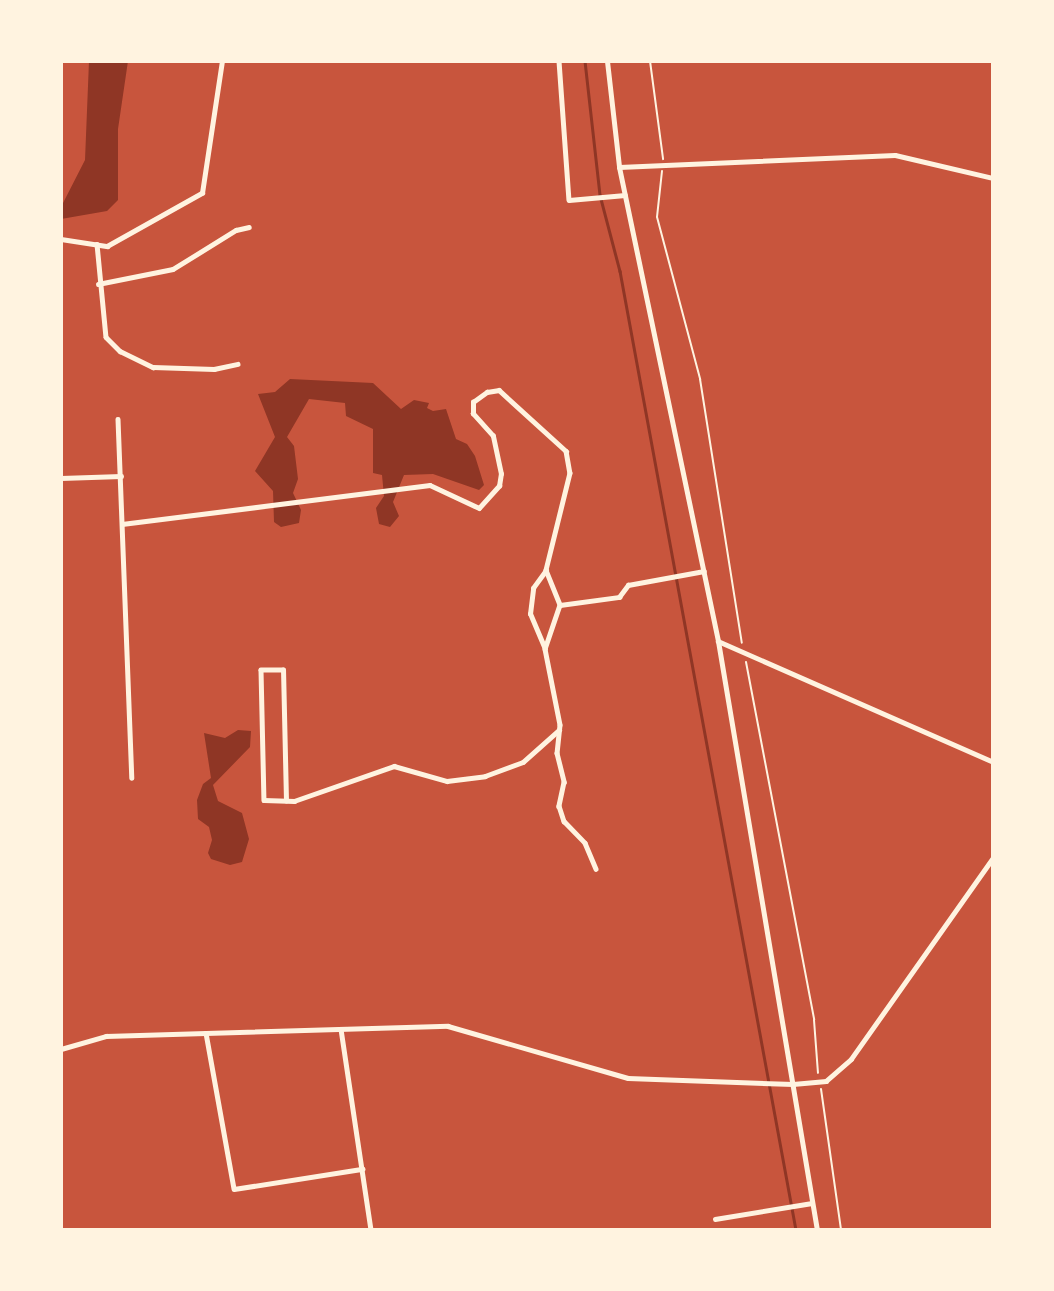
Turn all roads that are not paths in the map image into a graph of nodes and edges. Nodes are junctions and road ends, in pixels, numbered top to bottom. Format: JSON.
{"nodes":[{"id":1,"x":222,"y":61,"type":"edge"},
{"id":2,"x":559,"y":61,"type":"edge"},
{"id":3,"x":607,"y":61,"type":"edge"},
{"id":4,"x":619,"y":167,"type":"junction"},
{"id":5,"x":993,"y":178,"type":"edge"},
{"id":6,"x":625,"y":195,"type":"junction"},
{"id":7,"x":249,"y":227,"type":"dead end"},
{"id":8,"x":61,"y":239,"type":"edge"},
{"id":9,"x":97,"y":244,"type":"junction"},
{"id":10,"x":98,"y":284,"type":"junction"},
{"id":11,"x":237,"y":364,"type":"dead end"},
{"id":12,"x":118,"y":419,"type":"dead end"},
{"id":13,"x":121,"y":476,"type":"junction"},
{"id":14,"x":61,"y":478,"type":"edge"},
{"id":15,"x":122,"y":524,"type":"junction"},
{"id":16,"x":546,"y":570,"type":"junction"},
{"id":17,"x":704,"y":571,"type":"junction"},
{"id":18,"x":560,"y":605,"type":"junction"},
{"id":19,"x":718,"y":641,"type":"junction"},
{"id":20,"x":545,"y":649,"type":"junction"},
{"id":21,"x":559,"y":730,"type":"junction"},
{"id":22,"x":993,"y":762,"type":"edge"},
{"id":23,"x":132,"y":778,"type":"dead end"},
{"id":24,"x":286,"y":801,"type":"junction"},
{"id":25,"x":993,"y":859,"type":"edge"},
{"id":26,"x":596,"y":869,"type":"dead end"},
{"id":27,"x":341,"y":1029,"type":"junction"},
{"id":28,"x":206,"y":1033,"type":"junction"},
{"id":29,"x":61,"y":1049,"type":"edge"},
{"id":30,"x":793,"y":1084,"type":"junction"},
{"id":31,"x":362,"y":1168,"type":"junction"},
{"id":32,"x":812,"y":1202,"type":"junction"},
{"id":33,"x":715,"y":1219,"type":"dead end"},
{"id":34,"x":371,"y":1230,"type":"edge"},
{"id":35,"x":817,"y":1230,"type":"edge"}],
"edges":[{"from":1,"to":9,"type":"street"},
{"from":2,"to":6,"type":"street"},
{"from":3,"to":4,"type":"street"},
{"from":4,"to":5,"type":"street"},
{"from":4,"to":6,"type":"street"},
{"from":6,"to":17,"type":"street"},
{"from":7,"to":10,"type":"street"},
{"from":8,"to":9,"type":"street"},
{"from":9,"to":10,"type":"street"},
{"from":10,"to":11,"type":"street"},
{"from":12,"to":13,"type":"street"},
{"from":13,"to":14,"type":"street"},
{"from":13,"to":15,"type":"street"},
{"from":15,"to":16,"type":"street"},
{"from":15,"to":23,"type":"street"},
{"from":16,"to":18,"type":"street"},
{"from":16,"to":20,"type":"street"},
{"from":17,"to":18,"type":"street"},
{"from":17,"to":19,"type":"street"},
{"from":18,"to":20,"type":"street"},
{"from":19,"to":22,"type":"street"},
{"from":19,"to":30,"type":"street"},
{"from":20,"to":21,"type":"street"},
{"from":21,"to":24,"type":"street"},
{"from":21,"to":26,"type":"street"},
{"from":24,"to":24,"type":"street"},
{"from":25,"to":30,"type":"street"},
{"from":27,"to":28,"type":"street"},
{"from":27,"to":30,"type":"street"},
{"from":27,"to":31,"type":"street"},
{"from":28,"to":29,"type":"street"},
{"from":28,"to":31,"type":"street"},
{"from":30,"to":32,"type":"street"},
{"from":31,"to":34,"type":"street"},
{"from":32,"to":33,"type":"street"},
{"from":32,"to":35,"type":"street"}]}
